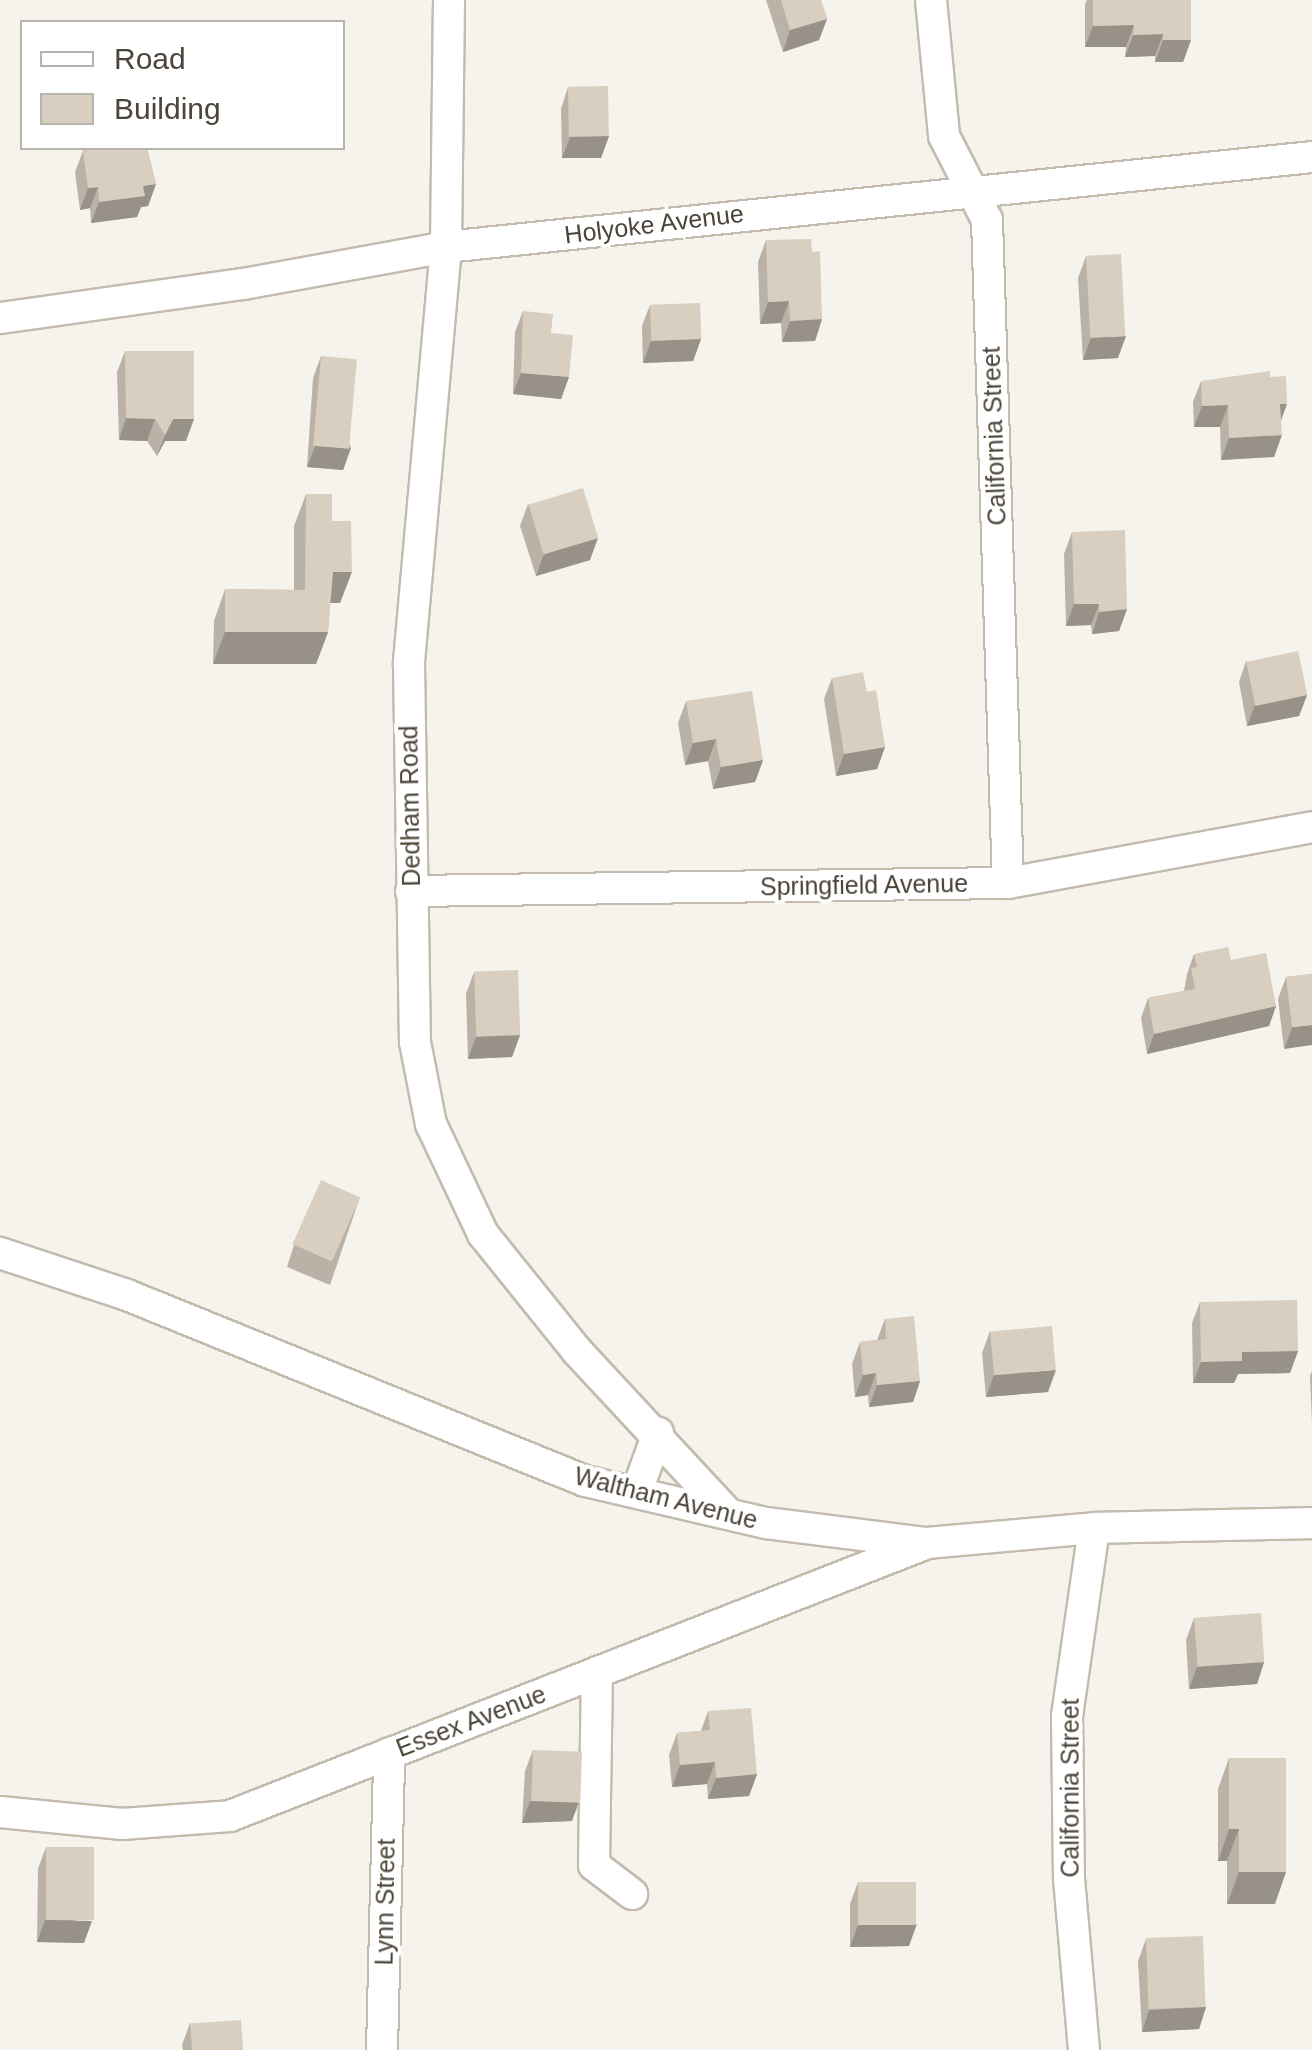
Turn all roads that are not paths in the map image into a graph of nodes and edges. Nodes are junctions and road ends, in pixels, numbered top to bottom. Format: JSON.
{"nodes":[{"id":1,"x":449,"y":0,"type":"edge"},
{"id":2,"x":931,"y":0,"type":"edge"},
{"id":3,"x":1312,"y":157,"type":"edge"},
{"id":4,"x":974,"y":189,"type":"junction"},
{"id":5,"x":446,"y":247,"type":"junction"},
{"id":6,"x":0,"y":318,"type":"edge"},
{"id":7,"x":1312,"y":826,"type":"edge"},
{"id":8,"x":1008,"y":884,"type":"junction"},
{"id":9,"x":411,"y":892,"type":"junction"},
{"id":10,"x":0,"y":1253,"type":"edge"},
{"id":11,"x":658,"y":1433,"type":"junction"},
{"id":12,"x":637,"y":1491,"type":"junction"},
{"id":13,"x":724,"y":1510,"type":"junction"},
{"id":14,"x":1312,"y":1523,"type":"edge"},
{"id":15,"x":1094,"y":1528,"type":"junction"},
{"id":16,"x":927,"y":1543,"type":"junction"},
{"id":17,"x":597,"y":1672,"type":"junction"},
{"id":18,"x":389,"y":1754,"type":"junction"},
{"id":19,"x":0,"y":1812,"type":"edge"},
{"id":20,"x":632,"y":1894,"type":"dead end"},
{"id":21,"x":382,"y":2050,"type":"edge"},
{"id":22,"x":1084,"y":2050,"type":"edge"}],
"edges":[{"from":1,"to":5,"type":"street","name":"Dedham Road"},
{"from":2,"to":4,"type":"street","name":"California Street"},
{"from":3,"to":4,"type":"street","name":"Holyoke Avenue"},
{"from":4,"to":5,"type":"street","name":"Holyoke Avenue"},
{"from":4,"to":8,"type":"street","name":"California Street"},
{"from":5,"to":6,"type":"street","name":"Holyoke Avenue"},
{"from":5,"to":9,"type":"street","name":"Dedham Road"},
{"from":7,"to":8,"type":"street","name":"Springfield Avenue"},
{"from":8,"to":9,"type":"street","name":"Springfield Avenue"},
{"from":9,"to":11,"type":"street","name":"Dedham Road"},
{"from":10,"to":12,"type":"street","name":"Waltham Avenue"},
{"from":11,"to":12,"type":"street"},
{"from":11,"to":13,"type":"street","name":"Dedham Road"},
{"from":12,"to":13,"type":"street","name":"Waltham Avenue"},
{"from":13,"to":16,"type":"street","name":"Waltham Avenue"},
{"from":14,"to":15,"type":"street","name":"Waltham Avenue"},
{"from":15,"to":16,"type":"street","name":"Waltham Avenue"},
{"from":15,"to":22,"type":"street","name":"California Street"},
{"from":16,"to":17,"type":"street","name":"Essex Avenue"},
{"from":17,"to":18,"type":"street","name":"Essex Avenue"},
{"from":17,"to":20,"type":"street"},
{"from":18,"to":19,"type":"street","name":"Essex Avenue"},
{"from":18,"to":21,"type":"street","name":"Lynn Street"}]}
